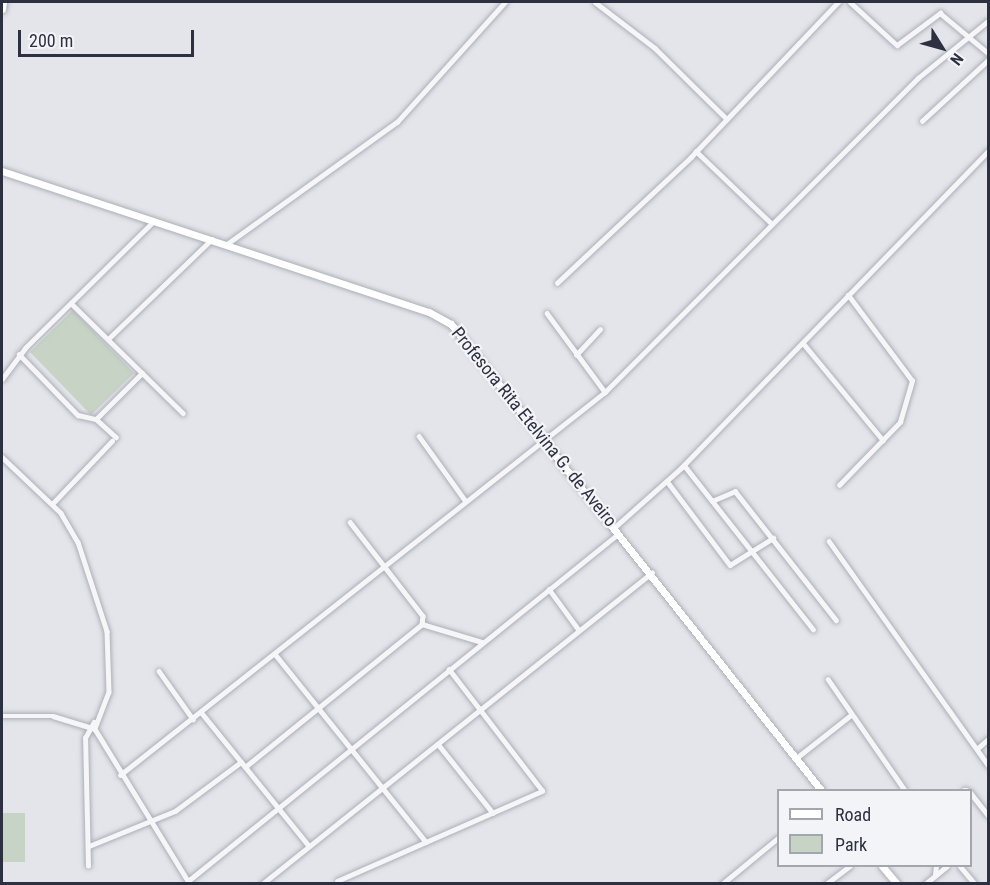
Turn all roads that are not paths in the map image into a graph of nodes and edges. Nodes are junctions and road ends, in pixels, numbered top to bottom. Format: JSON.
{"nodes":[{"id":1,"x":3,"y":2,"type":"edge"},
{"id":2,"x":505,"y":2,"type":"edge"},
{"id":3,"x":838,"y":2,"type":"edge"},
{"id":4,"x":850,"y":2,"type":"edge"},
{"id":5,"x":598,"y":3,"type":"edge"},
{"id":6,"x":2,"y":9,"type":"edge"},
{"id":7,"x":988,"y":21,"type":"edge"},
{"id":8,"x":968,"y":36,"type":"junction"},
{"id":9,"x":988,"y":53,"type":"edge"},
{"id":10,"x":988,"y":60,"type":"edge"},
{"id":11,"x":727,"y":119,"type":"junction"},
{"id":12,"x":922,"y":122,"type":"dead end"},
{"id":13,"x":696,"y":151,"type":"junction"},
{"id":14,"x":988,"y":151,"type":"edge"},
{"id":15,"x":2,"y":171,"type":"edge"},
{"id":16,"x":154,"y":221,"type":"junction"},
{"id":17,"x":771,"y":223,"type":"junction"},
{"id":18,"x":212,"y":239,"type":"junction"},
{"id":19,"x":227,"y":244,"type":"junction"},
{"id":20,"x":557,"y":283,"type":"dead end"},
{"id":21,"x":848,"y":295,"type":"junction"},
{"id":22,"x":71,"y":303,"type":"junction"},
{"id":23,"x":547,"y":313,"type":"dead end"},
{"id":24,"x":600,"y":329,"type":"dead end"},
{"id":25,"x":108,"y":339,"type":"junction"},
{"id":26,"x":803,"y":343,"type":"junction"},
{"id":27,"x":19,"y":354,"type":"junction"},
{"id":28,"x":576,"y":355,"type":"junction"},
{"id":29,"x":142,"y":373,"type":"junction"},
{"id":30,"x":2,"y":379,"type":"edge"},
{"id":31,"x":605,"y":392,"type":"junction"},
{"id":32,"x":183,"y":413,"type":"dead end"},
{"id":33,"x":96,"y":419,"type":"junction"},
{"id":34,"x":419,"y":436,"type":"dead end"},
{"id":35,"x":546,"y":438,"type":"junction"},
{"id":36,"x":883,"y":440,"type":"junction"},
{"id":37,"x":2,"y":457,"type":"edge"},
{"id":38,"x":684,"y":465,"type":"junction"},
{"id":39,"x":667,"y":481,"type":"junction"},
{"id":40,"x":839,"y":485,"type":"dead end"},
{"id":41,"x":465,"y":500,"type":"junction"},
{"id":42,"x":712,"y":501,"type":"junction"},
{"id":43,"x":52,"y":504,"type":"junction"},
{"id":44,"x":350,"y":522,"type":"dead end"},
{"id":45,"x":618,"y":530,"type":"junction"},
{"id":46,"x":773,"y":538,"type":"junction"},
{"id":47,"x":829,"y":541,"type":"dead end"},
{"id":48,"x":753,"y":553,"type":"junction"},
{"id":49,"x":384,"y":566,"type":"junction"},
{"id":50,"x":652,"y":573,"type":"junction"},
{"id":51,"x":549,"y":589,"type":"junction"},
{"id":52,"x":836,"y":620,"type":"dead end"},
{"id":53,"x":422,"y":624,"type":"junction"},
{"id":54,"x":813,"y":629,"type":"dead end"},
{"id":55,"x":579,"y":630,"type":"junction"},
{"id":56,"x":482,"y":642,"type":"junction"},
{"id":57,"x":275,"y":654,"type":"junction"},
{"id":58,"x":449,"y":670,"type":"junction"},
{"id":59,"x":159,"y":671,"type":"dead end"},
{"id":60,"x":828,"y":679,"type":"dead end"},
{"id":61,"x":319,"y":708,"type":"junction"},
{"id":62,"x":480,"y":710,"type":"junction"},
{"id":63,"x":201,"y":712,"type":"junction"},
{"id":64,"x":851,"y":715,"type":"junction"},
{"id":65,"x":2,"y":716,"type":"edge"},
{"id":66,"x":193,"y":719,"type":"junction"},
{"id":67,"x":94,"y":722,"type":"junction"},
{"id":68,"x":89,"y":727,"type":"junction"},
{"id":69,"x":988,"y":739,"type":"edge"},
{"id":70,"x":438,"y":744,"type":"junction"},
{"id":71,"x":351,"y":748,"type":"junction"},
{"id":72,"x":977,"y":749,"type":"junction"},
{"id":73,"x":795,"y":759,"type":"junction"},
{"id":74,"x":241,"y":762,"type":"junction"},
{"id":75,"x":988,"y":765,"type":"edge"},
{"id":76,"x":245,"y":767,"type":"junction"},
{"id":77,"x":120,"y":775,"type":"junction"},
{"id":78,"x":383,"y":789,"type":"junction"},
{"id":79,"x":819,"y":789,"type":"edge"},
{"id":80,"x":904,"y":789,"type":"edge"},
{"id":81,"x":972,"y":797,"type":"edge"},
{"id":82,"x":278,"y":806,"type":"junction"},
{"id":83,"x":492,"y":813,"type":"junction"},
{"id":84,"x":988,"y":815,"type":"edge"},
{"id":85,"x":151,"y":824,"type":"junction"},
{"id":86,"x":777,"y":839,"type":"edge"},
{"id":87,"x":426,"y":842,"type":"junction"},
{"id":88,"x":89,"y":846,"type":"junction"},
{"id":89,"x":309,"y":846,"type":"junction"},
{"id":90,"x":88,"y":866,"type":"dead end"},
{"id":91,"x":849,"y":867,"type":"edge"},
{"id":92,"x":883,"y":867,"type":"edge"},
{"id":93,"x":936,"y":867,"type":"edge"},
{"id":94,"x":946,"y":867,"type":"edge"},
{"id":95,"x":961,"y":867,"type":"edge"},
{"id":96,"x":935,"y":875,"type":"junction"},
{"id":97,"x":337,"y":881,"type":"dead end"},
{"id":98,"x":189,"y":882,"type":"edge"},
{"id":99,"x":262,"y":884,"type":"edge"},
{"id":100,"x":722,"y":884,"type":"edge"},
{"id":101,"x":826,"y":884,"type":"edge"},
{"id":102,"x":897,"y":884,"type":"edge"},
{"id":103,"x":925,"y":884,"type":"edge"},
{"id":104,"x":975,"y":884,"type":"edge"}],
"edges":[{"from":1,"to":6,"type":"street"},
{"from":2,"to":19,"type":"street"},
{"from":3,"to":11,"type":"street"},
{"from":4,"to":8,"type":"street"},
{"from":5,"to":11,"type":"street"},
{"from":7,"to":8,"type":"street"},
{"from":8,"to":9,"type":"street"},
{"from":8,"to":17,"type":"street"},
{"from":10,"to":12,"type":"street"},
{"from":11,"to":13,"type":"street"},
{"from":13,"to":17,"type":"street"},
{"from":13,"to":20,"type":"street"},
{"from":14,"to":21,"type":"street"},
{"from":15,"to":16,"type":"street","name":"Profesora Rita Etelvina G. de Aveiro"},
{"from":16,"to":18,"type":"street","name":"Profesora Rita Etelvina G. de Aveiro"},
{"from":16,"to":22,"type":"street"},
{"from":17,"to":31,"type":"street"},
{"from":18,"to":19,"type":"street","name":"Profesora Rita Etelvina G. de Aveiro"},
{"from":18,"to":25,"type":"street"},
{"from":19,"to":35,"type":"street","name":"Profesora Rita Etelvina G. de Aveiro"},
{"from":21,"to":26,"type":"street"},
{"from":21,"to":36,"type":"street"},
{"from":22,"to":25,"type":"street"},
{"from":22,"to":27,"type":"street"},
{"from":23,"to":28,"type":"street"},
{"from":24,"to":28,"type":"street"},
{"from":25,"to":29,"type":"street"},
{"from":26,"to":36,"type":"street"},
{"from":26,"to":38,"type":"street"},
{"from":27,"to":30,"type":"street"},
{"from":27,"to":33,"type":"street"},
{"from":28,"to":31,"type":"street"},
{"from":29,"to":32,"type":"street"},
{"from":29,"to":33,"type":"street"},
{"from":31,"to":35,"type":"street"},
{"from":33,"to":43,"type":"street"},
{"from":34,"to":41,"type":"street"},
{"from":35,"to":41,"type":"street"},
{"from":35,"to":45,"type":"street","name":"Profesora Rita Etelvina G. de Aveiro"},
{"from":36,"to":40,"type":"street"},
{"from":37,"to":43,"type":"street"},
{"from":38,"to":39,"type":"street"},
{"from":38,"to":42,"type":"street"},
{"from":39,"to":45,"type":"street"},
{"from":39,"to":48,"type":"street"},
{"from":41,"to":49,"type":"street"},
{"from":42,"to":46,"type":"street"},
{"from":42,"to":48,"type":"street"},
{"from":43,"to":67,"type":"street"},
{"from":44,"to":49,"type":"street"},
{"from":45,"to":50,"type":"street","name":"Profesora Rita Etelvina G. de Aveiro"},
{"from":45,"to":51,"type":"street"},
{"from":46,"to":48,"type":"street"},
{"from":46,"to":52,"type":"street"},
{"from":47,"to":72,"type":"street"},
{"from":48,"to":54,"type":"street"},
{"from":49,"to":53,"type":"street"},
{"from":49,"to":57,"type":"street"},
{"from":50,"to":55,"type":"street"},
{"from":50,"to":73,"type":"street","name":"Profesora Rita Etelvina G. de Aveiro"},
{"from":51,"to":55,"type":"street"},
{"from":51,"to":56,"type":"street"},
{"from":53,"to":56,"type":"street"},
{"from":53,"to":61,"type":"street"},
{"from":55,"to":62,"type":"street"},
{"from":56,"to":58,"type":"street"},
{"from":57,"to":61,"type":"street"},
{"from":57,"to":63,"type":"street"},
{"from":58,"to":62,"type":"street"},
{"from":58,"to":71,"type":"street"},
{"from":59,"to":66,"type":"street"},
{"from":60,"to":64,"type":"street"},
{"from":61,"to":71,"type":"street"},
{"from":61,"to":76,"type":"street"},
{"from":62,"to":70,"type":"street"},
{"from":62,"to":83,"type":"street"},
{"from":63,"to":66,"type":"street"},
{"from":63,"to":74,"type":"street"},
{"from":64,"to":73,"type":"street"},
{"from":64,"to":80,"type":"street"},
{"from":65,"to":68,"type":"street"},
{"from":66,"to":77,"type":"street"},
{"from":67,"to":68,"type":"street"},
{"from":67,"to":77,"type":"street"},
{"from":68,"to":88,"type":"street"},
{"from":69,"to":72,"type":"street"},
{"from":70,"to":78,"type":"street"},
{"from":70,"to":83,"type":"street"},
{"from":71,"to":78,"type":"street"},
{"from":71,"to":82,"type":"street"},
{"from":72,"to":75,"type":"street"},
{"from":73,"to":79,"type":"street","name":"Profesora Rita Etelvina G. de Aveiro"},
{"from":74,"to":76,"type":"street"},
{"from":74,"to":85,"type":"street"},
{"from":76,"to":82,"type":"street"},
{"from":77,"to":85,"type":"street"},
{"from":78,"to":87,"type":"street"},
{"from":78,"to":89,"type":"street"},
{"from":81,"to":84,"type":"street"},
{"from":82,"to":89,"type":"street"},
{"from":82,"to":98,"type":"street"},
{"from":83,"to":87,"type":"street"},
{"from":85,"to":88,"type":"street"},
{"from":85,"to":98,"type":"street"},
{"from":86,"to":100,"type":"street"},
{"from":87,"to":97,"type":"street"},
{"from":88,"to":90,"type":"street"},
{"from":89,"to":99,"type":"street"},
{"from":91,"to":101,"type":"street"},
{"from":92,"to":102,"type":"street"},
{"from":93,"to":96,"type":"street"},
{"from":94,"to":96,"type":"street"},
{"from":95,"to":104,"type":"street"},
{"from":96,"to":103,"type":"street"}]}
